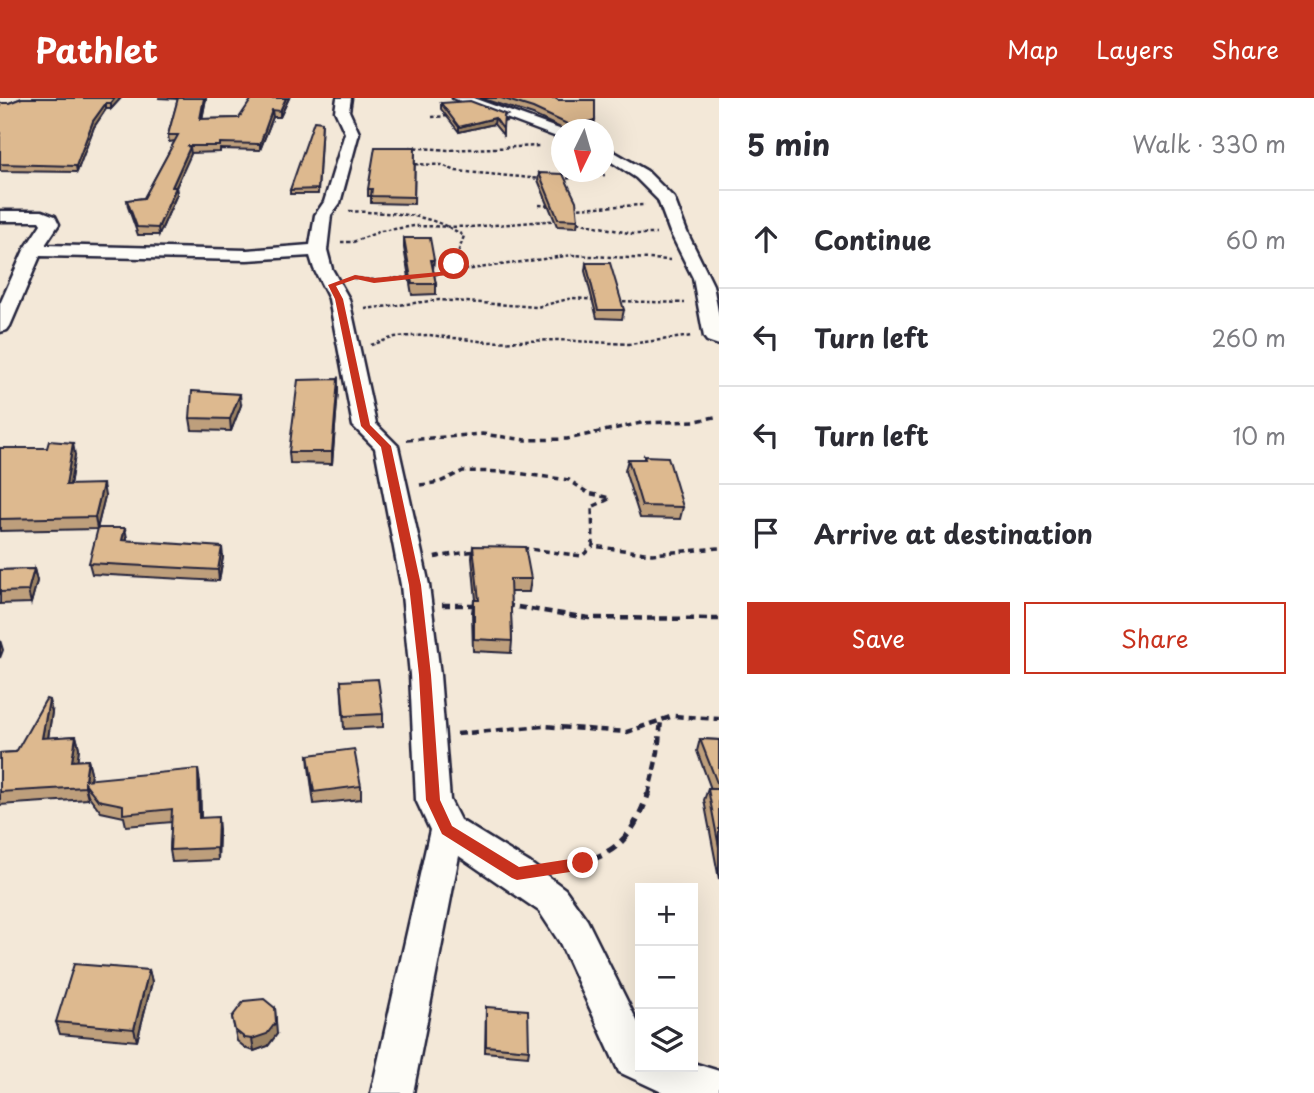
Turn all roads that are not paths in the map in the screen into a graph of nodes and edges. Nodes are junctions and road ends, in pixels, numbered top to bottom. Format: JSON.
{"nodes":[{"id":1,"x":344,"y":98,"type":"edge"},
{"id":2,"x":460,"y":98,"type":"edge"},
{"id":3,"x":551,"y":131,"type":"edge"},
{"id":4,"x":614,"y":157,"type":"edge"},
{"id":5,"x":0,"y":216,"type":"edge"},
{"id":6,"x":319,"y":246,"type":"junction"},
{"id":7,"x":33,"y":250,"type":"junction"},
{"id":8,"x":0,"y":326,"type":"edge"},
{"id":9,"x":717,"y":338,"type":"edge"},
{"id":10,"x":447,"y":830,"type":"junction"},
{"id":11,"x":635,"y":1058,"type":"edge"},
{"id":12,"x":664,"y":1072,"type":"edge"},
{"id":13,"x":719,"y":1092,"type":"edge"},
{"id":14,"x":392,"y":1093,"type":"edge"}],
"edges":[{"from":1,"to":6,"type":"street"},
{"from":2,"to":3,"type":"street"},
{"from":4,"to":9,"type":"street"},
{"from":5,"to":7,"type":"street"},
{"from":6,"to":7,"type":"street"},
{"from":6,"to":10,"type":"street"},
{"from":7,"to":8,"type":"street"},
{"from":10,"to":11,"type":"street"},
{"from":10,"to":14,"type":"street"},
{"from":12,"to":13,"type":"street"}]}
